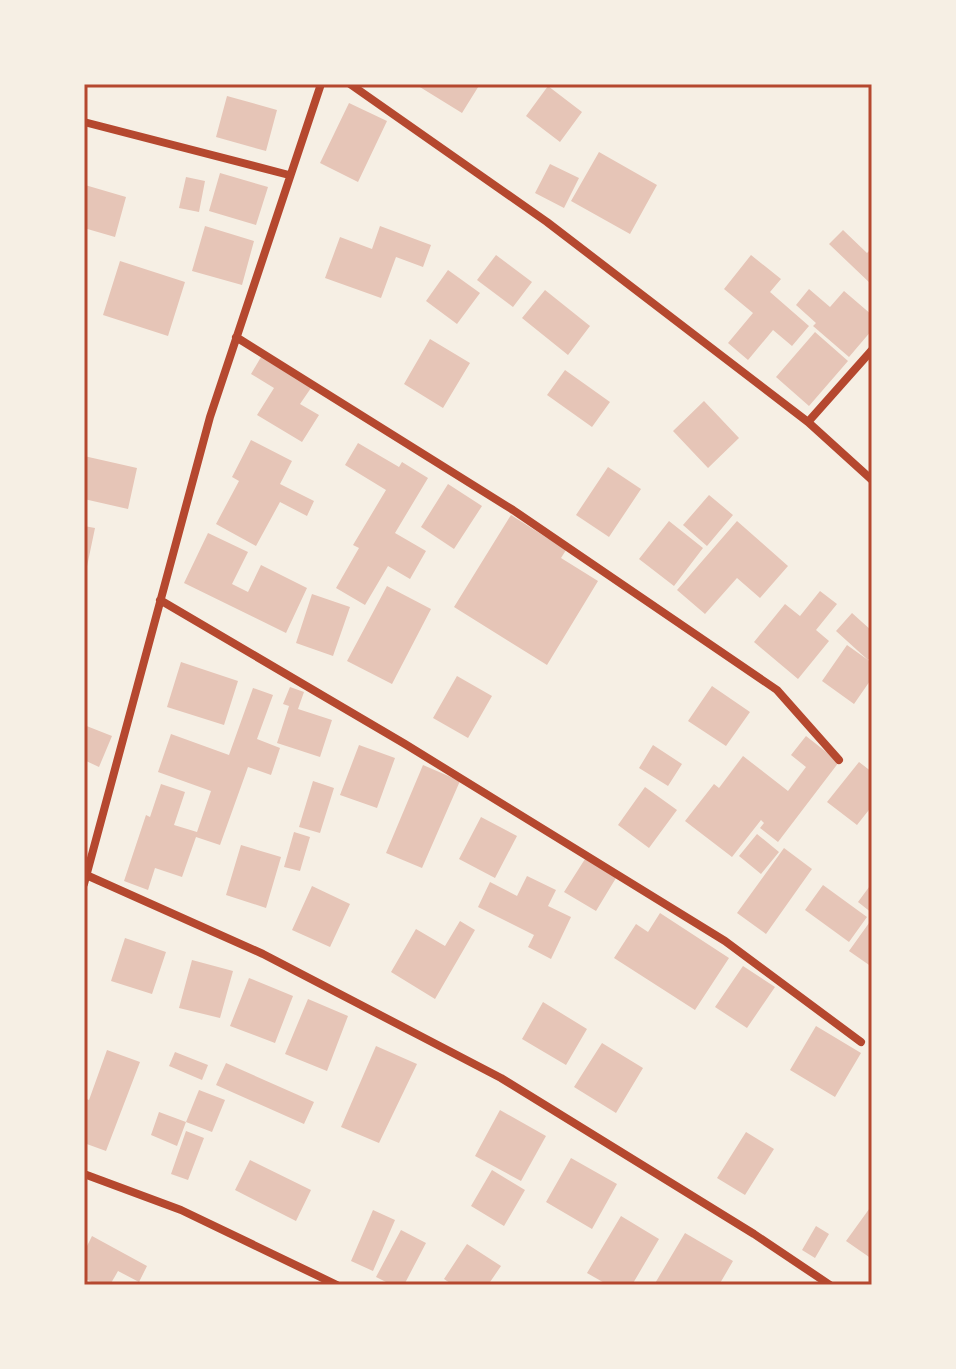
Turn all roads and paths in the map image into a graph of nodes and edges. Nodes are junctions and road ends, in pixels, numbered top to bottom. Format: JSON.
{"nodes":[{"id":1,"x":321,"y":84,"type":"edge"},
{"id":2,"x":350,"y":84,"type":"edge"},
{"id":3,"x":84,"y":122,"type":"edge"},
{"id":4,"x":289,"y":175,"type":"junction"},
{"id":5,"x":236,"y":337,"type":"junction"},
{"id":6,"x":872,"y":350,"type":"edge"},
{"id":7,"x":808,"y":422,"type":"junction"},
{"id":8,"x":872,"y":480,"type":"edge"},
{"id":9,"x":160,"y":600,"type":"junction"},
{"id":10,"x":839,"y":760,"type":"dead end"},
{"id":11,"x":85,"y":878,"type":"edge"},
{"id":12,"x":861,"y":1042,"type":"dead end"},
{"id":13,"x":84,"y":1174,"type":"edge"},
{"id":14,"x":337,"y":1285,"type":"edge"},
{"id":15,"x":830,"y":1285,"type":"edge"}],
"edges":[{"from":1,"to":4,"type":"street"},
{"from":2,"to":7,"type":"street"},
{"from":3,"to":4,"type":"street"},
{"from":4,"to":5,"type":"street"},
{"from":5,"to":9,"type":"street"},
{"from":5,"to":10,"type":"street"},
{"from":6,"to":7,"type":"street"},
{"from":7,"to":8,"type":"street"},
{"from":9,"to":11,"type":"street"},
{"from":9,"to":12,"type":"street"},
{"from":11,"to":15,"type":"street"},
{"from":13,"to":14,"type":"street"}]}
